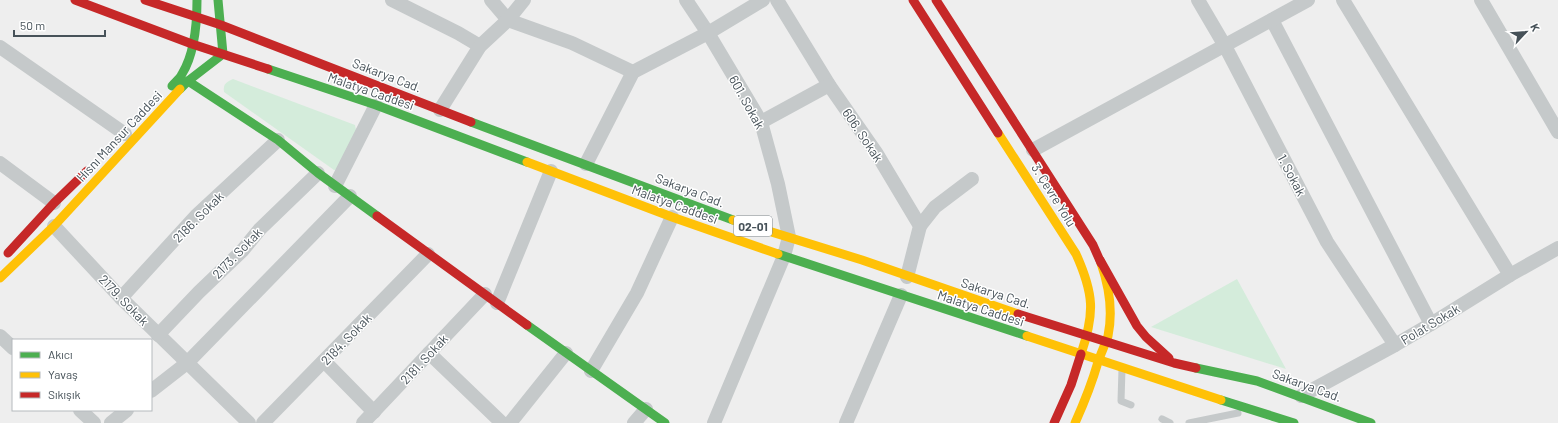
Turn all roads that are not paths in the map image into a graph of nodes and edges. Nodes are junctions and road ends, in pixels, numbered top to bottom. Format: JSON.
{"nodes":[{"id":1,"x":75,"y":0,"type":"edge"},
{"id":2,"x":145,"y":0,"type":"edge"},
{"id":3,"x":197,"y":0,"type":"edge"},
{"id":4,"x":218,"y":0,"type":"edge"},
{"id":5,"x":392,"y":0,"type":"edge"},
{"id":6,"x":492,"y":0,"type":"edge"},
{"id":7,"x":524,"y":0,"type":"edge"},
{"id":8,"x":686,"y":0,"type":"edge"},
{"id":9,"x":763,"y":0,"type":"edge"},
{"id":10,"x":777,"y":0,"type":"edge"},
{"id":11,"x":913,"y":0,"type":"edge"},
{"id":12,"x":936,"y":0,"type":"edge"},
{"id":13,"x":1198,"y":0,"type":"edge"},
{"id":14,"x":1308,"y":0,"type":"edge"},
{"id":15,"x":1343,"y":0,"type":"edge"},
{"id":16,"x":1481,"y":0,"type":"edge"},
{"id":17,"x":197,"y":17,"type":"junction"},
{"id":18,"x":508,"y":20,"type":"junction"},
{"id":19,"x":1272,"y":20,"type":"junction"},
{"id":20,"x":221,"y":25,"type":"junction"},
{"id":21,"x":708,"y":33,"type":"junction"},
{"id":22,"x":192,"y":44,"type":"junction"},
{"id":23,"x":0,"y":46,"type":"edge"},
{"id":24,"x":480,"y":46,"type":"junction"},
{"id":25,"x":1225,"y":46,"type":"junction"},
{"id":26,"x":223,"y":54,"type":"junction"},
{"id":27,"x":633,"y":72,"type":"junction"},
{"id":28,"x":188,"y":81,"type":"junction"},
{"id":29,"x":829,"y":85,"type":"junction"},
{"id":30,"x":376,"y":105,"type":"junction"},
{"id":31,"x":440,"y":110,"type":"junction"},
{"id":32,"x":147,"y":112,"type":"dead end"},
{"id":33,"x":761,"y":122,"type":"junction"},
{"id":34,"x":1558,"y":132,"type":"edge"},
{"id":35,"x":125,"y":134,"type":"dead end"},
{"id":36,"x":278,"y":140,"type":"junction"},
{"id":37,"x":1033,"y":150,"type":"junction"},
{"id":38,"x":0,"y":163,"type":"edge"},
{"id":39,"x":586,"y":164,"type":"junction"},
{"id":40,"x":93,"y":166,"type":"dead end"},
{"id":41,"x":551,"y":170,"type":"junction"},
{"id":42,"x":318,"y":173,"type":"junction"},
{"id":43,"x":972,"y":179,"type":"dead end"},
{"id":44,"x":335,"y":186,"type":"junction"},
{"id":45,"x":350,"y":196,"type":"junction"},
{"id":46,"x":54,"y":203,"type":"junction"},
{"id":47,"x":672,"y":217,"type":"junction"},
{"id":48,"x":54,"y":226,"type":"junction"},
{"id":49,"x":920,"y":226,"type":"junction"},
{"id":50,"x":788,"y":237,"type":"junction"},
{"id":51,"x":1558,"y":248,"type":"edge"},
{"id":52,"x":428,"y":254,"type":"junction"},
{"id":53,"x":784,"y":256,"type":"junction"},
{"id":54,"x":1100,"y":260,"type":"junction"},
{"id":55,"x":0,"y":261,"type":"edge"},
{"id":56,"x":1510,"y":275,"type":"junction"},
{"id":57,"x":907,"y":277,"type":"junction"},
{"id":58,"x":0,"y":278,"type":"edge"},
{"id":59,"x":484,"y":294,"type":"junction"},
{"id":60,"x":901,"y":295,"type":"junction"},
{"id":61,"x":122,"y":298,"type":"junction"},
{"id":62,"x":497,"y":303,"type":"junction"},
{"id":63,"x":1431,"y":324,"type":"junction"},
{"id":64,"x":158,"y":335,"type":"junction"},
{"id":65,"x":0,"y":336,"type":"edge"},
{"id":66,"x":1087,"y":336,"type":"junction"},
{"id":67,"x":1105,"y":342,"type":"junction"},
{"id":68,"x":1395,"y":345,"type":"junction"},
{"id":69,"x":12,"y":347,"type":"edge"},
{"id":70,"x":429,"y":353,"type":"junction"},
{"id":71,"x":566,"y":353,"type":"junction"},
{"id":72,"x":1081,"y":354,"type":"junction"},
{"id":73,"x":1099,"y":360,"type":"junction"},
{"id":74,"x":324,"y":361,"type":"junction"},
{"id":75,"x":187,"y":363,"type":"junction"},
{"id":76,"x":1174,"y":363,"type":"junction"},
{"id":77,"x":1122,"y":367,"type":"junction"},
{"id":78,"x":591,"y":371,"type":"junction"},
{"id":79,"x":152,"y":390,"type":"edge"},
{"id":80,"x":1301,"y":396,"type":"junction"},
{"id":81,"x":1131,"y":405,"type":"dead end"},
{"id":82,"x":646,"y":409,"type":"junction"},
{"id":83,"x":1249,"y":410,"type":"junction"},
{"id":84,"x":81,"y":411,"type":"edge"},
{"id":85,"x":126,"y":411,"type":"edge"},
{"id":86,"x":374,"y":412,"type":"junction"},
{"id":87,"x":1162,"y":420,"type":"dead end"},
{"id":88,"x":94,"y":423,"type":"edge"},
{"id":89,"x":111,"y":423,"type":"edge"},
{"id":90,"x":249,"y":423,"type":"edge"},
{"id":91,"x":264,"y":423,"type":"edge"},
{"id":92,"x":364,"y":423,"type":"edge"},
{"id":93,"x":502,"y":423,"type":"edge"},
{"id":94,"x":510,"y":423,"type":"edge"},
{"id":95,"x":634,"y":423,"type":"edge"},
{"id":96,"x":665,"y":423,"type":"edge"},
{"id":97,"x":714,"y":423,"type":"edge"},
{"id":98,"x":846,"y":423,"type":"edge"},
{"id":99,"x":1054,"y":423,"type":"edge"},
{"id":100,"x":1075,"y":423,"type":"edge"},
{"id":101,"x":1170,"y":423,"type":"edge"},
{"id":102,"x":1189,"y":423,"type":"edge"},
{"id":103,"x":1294,"y":423,"type":"edge"},
{"id":104,"x":1371,"y":423,"type":"edge"}],
"edges":[{"from":1,"to":22,"type":"main road","name":"Malatya Caddesi"},
{"from":2,"to":17,"type":"main road","name":"Sakarya Cad.","number":"02-01"},
{"from":3,"to":17,"type":"main road"},
{"from":4,"to":20,"type":"main road"},
{"from":5,"to":24,"type":"street"},
{"from":6,"to":18,"type":"street"},
{"from":7,"to":18,"type":"street"},
{"from":8,"to":21,"type":"street","name":"601. Sokak"},
{"from":9,"to":21,"type":"street"},
{"from":10,"to":29,"type":"street","name":"606. Sokak"},
{"from":11,"to":66,"type":"main road","name":"3. Çevre Yolu"},
{"from":12,"to":37,"type":"main road","name":"3. Çevre Yolu"},
{"from":13,"to":25,"type":"street","name":"1. Sokak"},
{"from":14,"to":19,"type":"street"},
{"from":15,"to":56,"type":"street"},
{"from":16,"to":34,"type":"street"},
{"from":17,"to":20,"type":"main road","name":"Sakarya Cad.","number":"02-01"},
{"from":17,"to":22,"type":"main road"},
{"from":18,"to":24,"type":"street"},
{"from":18,"to":27,"type":"street"},
{"from":19,"to":25,"type":"street"},
{"from":19,"to":63,"type":"street"},
{"from":20,"to":26,"type":"main road"},
{"from":20,"to":31,"type":"main road","name":"Sakarya Cad.","number":"02-01"},
{"from":21,"to":27,"type":"street"},
{"from":21,"to":33,"type":"street","name":"601. Sokak"},
{"from":22,"to":26,"type":"main road","name":"Malatya Caddesi"},
{"from":22,"to":32,"type":"main road"},
{"from":23,"to":35,"type":"street"},
{"from":24,"to":31,"type":"street"},
{"from":25,"to":37,"type":"street"},
{"from":25,"to":68,"type":"street","name":"1. Sokak"},
{"from":26,"to":28,"type":"main road","name":"Hısnı Mansur Caddesi"},
{"from":26,"to":30,"type":"main road","name":"Malatya Caddesi"},
{"from":27,"to":39,"type":"street"},
{"from":28,"to":36,"type":"main road"},
{"from":28,"to":48,"type":"main road","name":"Hısnı Mansur Caddesi"},
{"from":29,"to":33,"type":"street"},
{"from":29,"to":49,"type":"street","name":"606. Sokak"},
{"from":30,"to":41,"type":"main road","name":"Malatya Caddesi"},
{"from":30,"to":44,"type":"street"},
{"from":31,"to":39,"type":"main road","name":"Sakarya Cad.","number":"02-01"},
{"from":33,"to":50,"type":"street","name":"601. Sokak"},
{"from":36,"to":42,"type":"main road"},
{"from":36,"to":61,"type":"street","name":"2186. Sokak"},
{"from":37,"to":54,"type":"main road","name":"3. Çevre Yolu"},
{"from":38,"to":46,"type":"street"},
{"from":39,"to":50,"type":"main road","name":"Sakarya Cad.","number":"02-01"},
{"from":40,"to":46,"type":"main road"},
{"from":41,"to":47,"type":"main road","name":"Malatya Caddesi"},
{"from":41,"to":62,"type":"street"},
{"from":42,"to":44,"type":"main road"},
{"from":42,"to":64,"type":"street","name":"2173. Sokak"},
{"from":43,"to":49,"type":"street"},
{"from":44,"to":45,"type":"main road"},
{"from":45,"to":52,"type":"main road"},
{"from":45,"to":75,"type":"street"},
{"from":46,"to":55,"type":"main road"},
{"from":47,"to":53,"type":"main road","name":"Malatya Caddesi"},
{"from":47,"to":78,"type":"street"},
{"from":48,"to":58,"type":"main road","name":"Hısnı Mansur Caddesi"},
{"from":48,"to":61,"type":"street","name":"2179. Sokak"},
{"from":49,"to":57,"type":"street"},
{"from":50,"to":53,"type":"street"},
{"from":50,"to":57,"type":"main road","name":"Sakarya Cad.","number":"02-01"},
{"from":51,"to":56,"type":"street","name":"Polat Sokak"},
{"from":52,"to":59,"type":"main road"},
{"from":52,"to":74,"type":"street","name":"2184. Sokak"},
{"from":53,"to":60,"type":"main road","name":"Malatya Caddesi"},
{"from":53,"to":97,"type":"street"},
{"from":54,"to":67,"type":"main road","name":"3. Çevre Yolu"},
{"from":54,"to":76,"type":"main road"},
{"from":56,"to":63,"type":"street","name":"Polat Sokak"},
{"from":57,"to":66,"type":"main road","name":"Sakarya Cad.","number":"02-01"},
{"from":59,"to":62,"type":"main road"},
{"from":59,"to":70,"type":"street","name":"2181. Sokak"},
{"from":60,"to":72,"type":"main road","name":"Malatya Caddesi"},
{"from":60,"to":98,"type":"street"},
{"from":61,"to":64,"type":"street","name":"2179. Sokak"},
{"from":62,"to":71,"type":"main road"},
{"from":63,"to":68,"type":"street","name":"Polat Sokak"},
{"from":64,"to":75,"type":"street","name":"2179. Sokak"},
{"from":65,"to":69,"type":"street"},
{"from":66,"to":67,"type":"main road","name":"Sakarya Cad.","number":"02-01"},
{"from":66,"to":72,"type":"main road","name":"3. Çevre Yolu"},
{"from":67,"to":73,"type":"main road","name":"3. Çevre Yolu"},
{"from":67,"to":76,"type":"main road","name":"Sakarya Cad.","number":"02-01"},
{"from":68,"to":80,"type":"street","name":"Polat Sokak"},
{"from":70,"to":86,"type":"street","name":"2181. Sokak"},
{"from":70,"to":93,"type":"street"},
{"from":71,"to":78,"type":"main road"},
{"from":71,"to":94,"type":"street"},
{"from":72,"to":73,"type":"main road","name":"Malatya Caddesi"},
{"from":72,"to":99,"type":"main road","name":"3. Çevre Yolu"},
{"from":73,"to":77,"type":"main road","name":"Malatya Caddesi"},
{"from":73,"to":100,"type":"main road","name":"3. Çevre Yolu"},
{"from":74,"to":86,"type":"street"},
{"from":74,"to":91,"type":"street","name":"2184. Sokak"},
{"from":75,"to":79,"type":"street"},
{"from":75,"to":90,"type":"street","name":"2179. Sokak"},
{"from":76,"to":80,"type":"main road","name":"Sakarya Cad.","number":"02-01"},
{"from":77,"to":81,"type":"lane"},
{"from":77,"to":83,"type":"main road","name":"Malatya Caddesi"},
{"from":78,"to":82,"type":"main road"},
{"from":80,"to":104,"type":"main road","name":"Sakarya Cad.","number":"02-01"},
{"from":82,"to":95,"type":"street"},
{"from":82,"to":96,"type":"main road"},
{"from":83,"to":102,"type":"lane"},
{"from":83,"to":103,"type":"main road","name":"Malatya Caddesi"},
{"from":84,"to":88,"type":"street"},
{"from":85,"to":89,"type":"street"},
{"from":86,"to":92,"type":"street","name":"2181. Sokak"},
{"from":87,"to":101,"type":"lane"}]}
